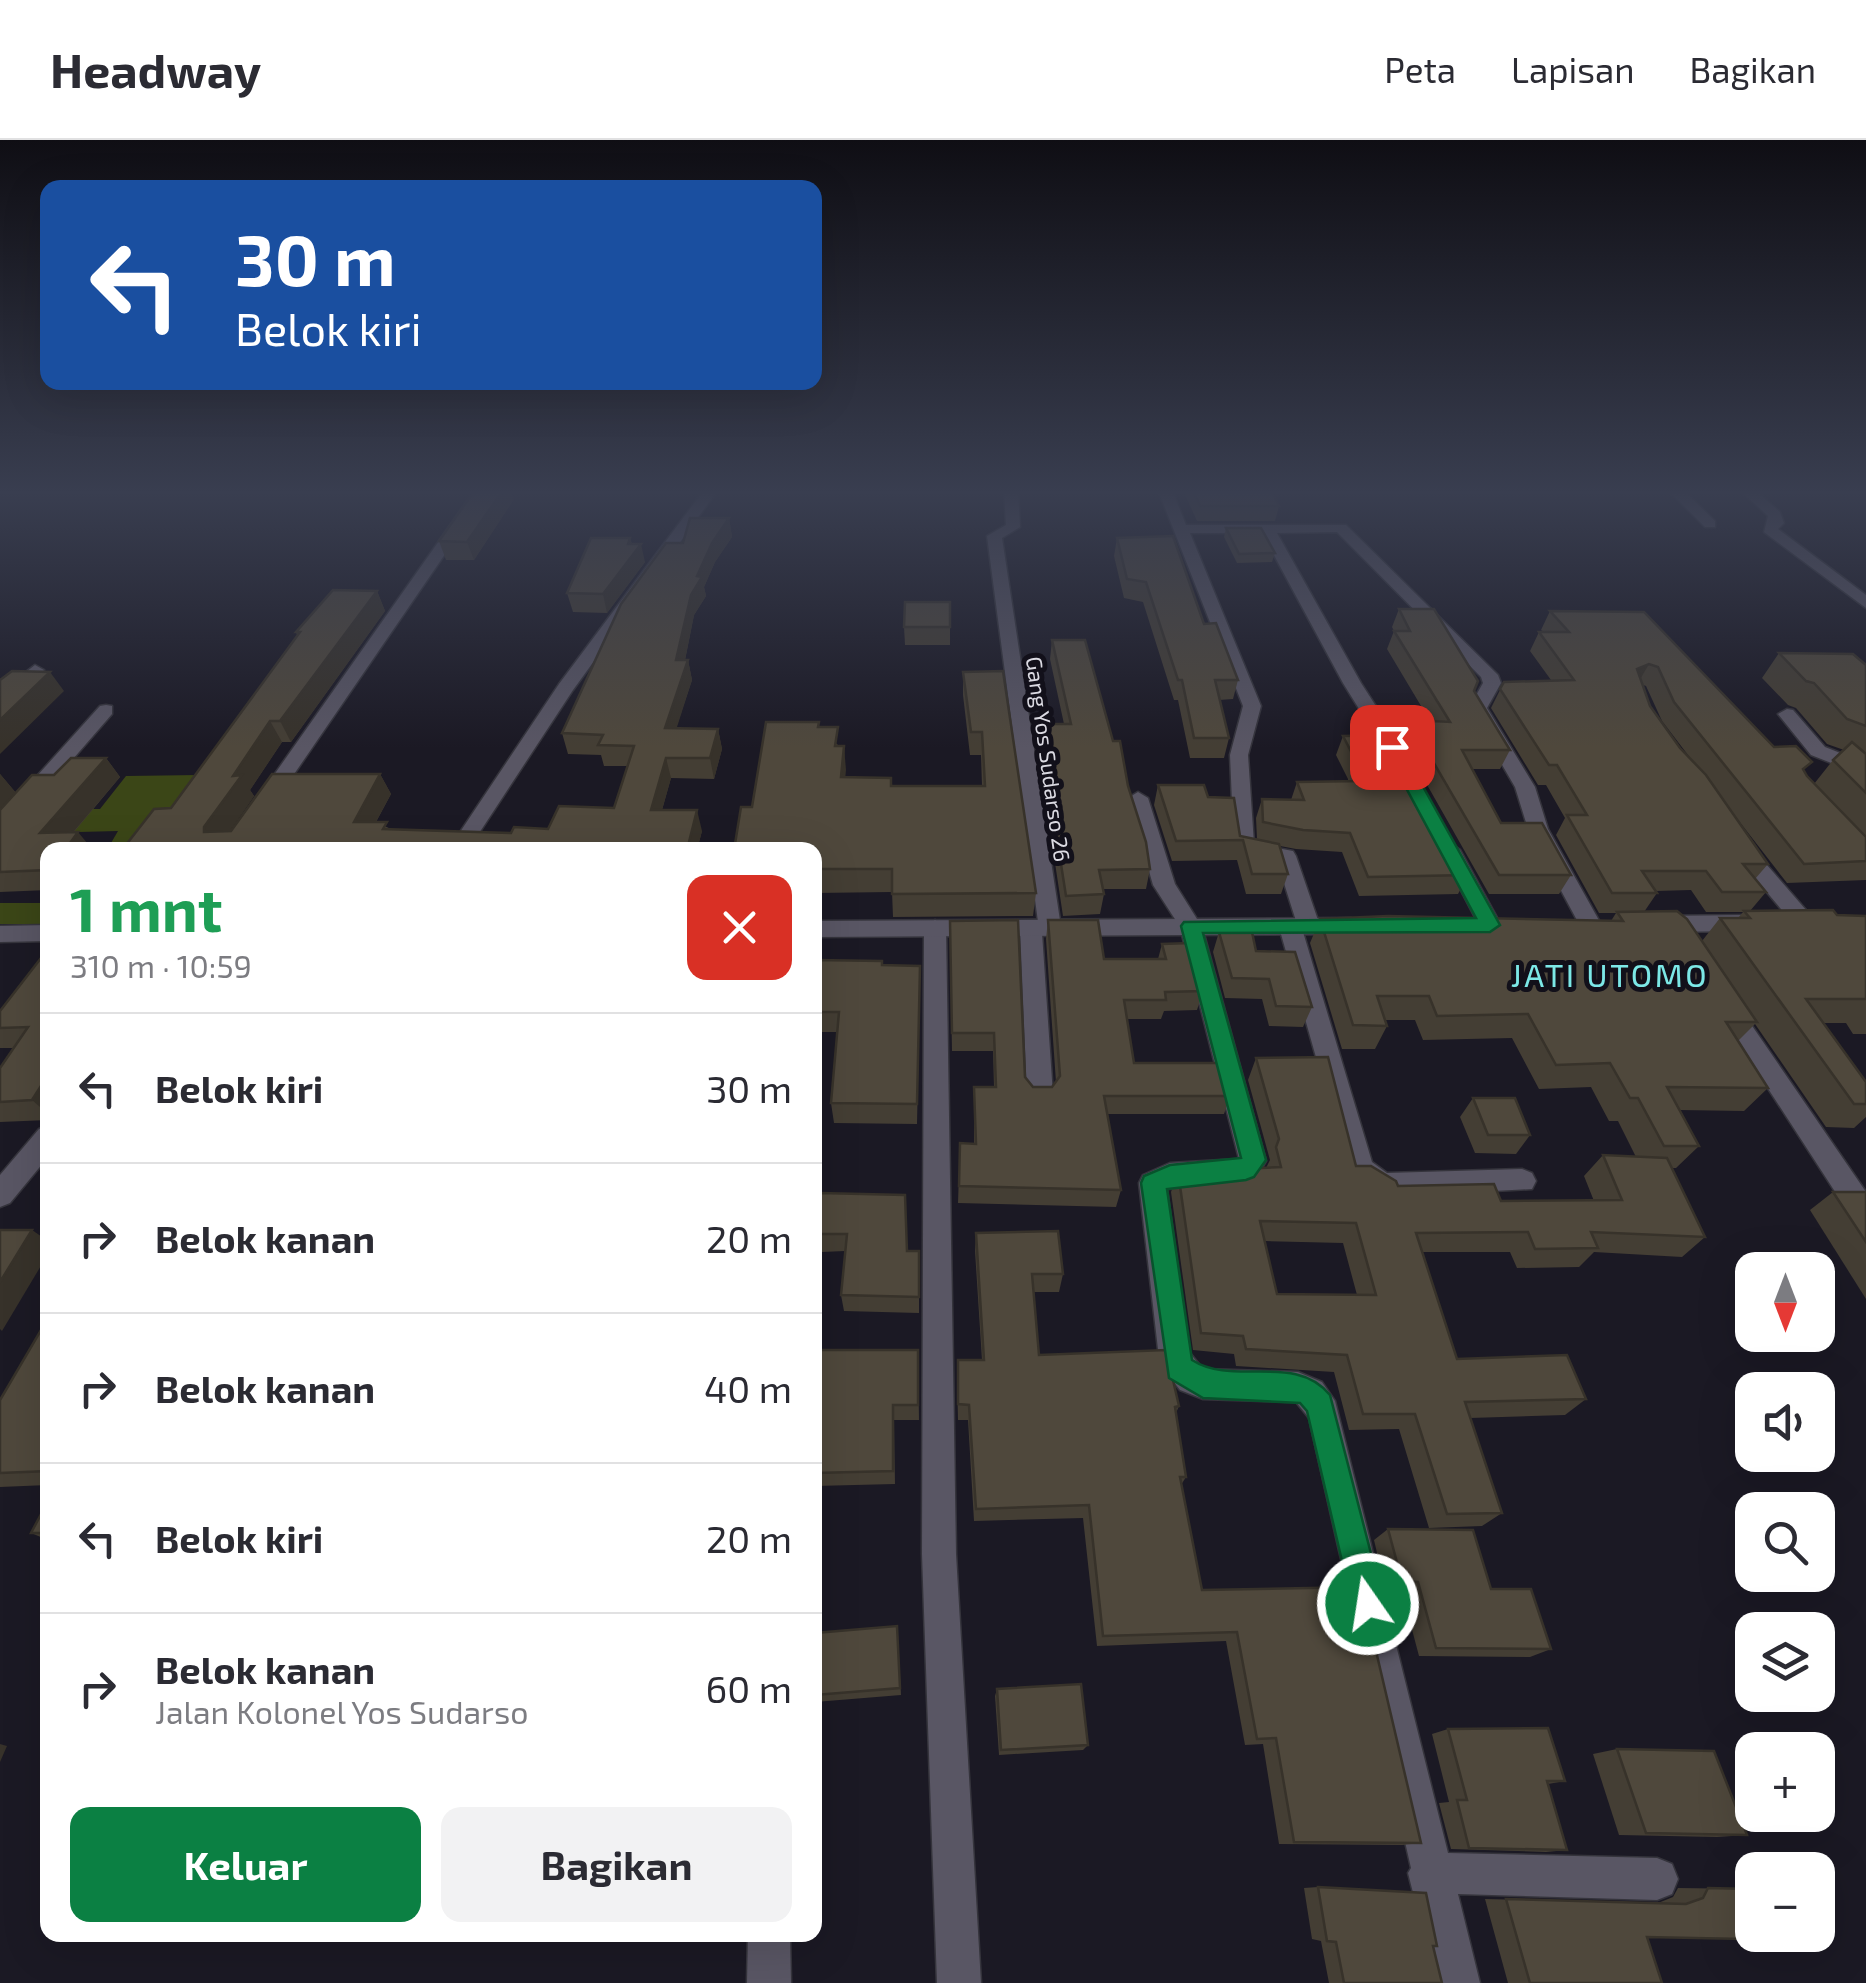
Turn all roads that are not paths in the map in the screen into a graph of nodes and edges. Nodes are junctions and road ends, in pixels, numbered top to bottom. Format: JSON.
{"nodes":[{"id":1,"x":422,"y":576,"type":"edge"},
{"id":2,"x":648,"y":576,"type":"edge"},
{"id":3,"x":999,"y":576,"type":"edge"},
{"id":4,"x":1199,"y":576,"type":"edge"},
{"id":5,"x":1293,"y":576,"type":"edge"},
{"id":6,"x":1389,"y":576,"type":"edge"},
{"id":7,"x":1831,"y":576,"type":"edge"},
{"id":8,"x":1866,"y":602,"type":"edge"},
{"id":9,"x":35,"y":670,"type":"edge"},
{"id":10,"x":0,"y":701,"type":"edge"},
{"id":11,"x":106,"y":710,"type":"dead end"},
{"id":12,"x":1787,"y":714,"type":"dead end"},
{"id":13,"x":1413,"y":780,"type":"edge"},
{"id":14,"x":1866,"y":782,"type":"edge"},
{"id":15,"x":1138,"y":798,"type":"dead end"},
{"id":16,"x":1726,"y":823,"type":"edge"},
{"id":17,"x":1438,"y":828,"type":"edge"},
{"id":18,"x":0,"y":830,"type":"edge"},
{"id":19,"x":237,"y":842,"type":"edge"},
{"id":20,"x":463,"y":842,"type":"edge"},
{"id":21,"x":1805,"y":923,"type":"junction"},
{"id":22,"x":1836,"y":923,"type":"edge"},
{"id":23,"x":1557,"y":924,"type":"edge"},
{"id":24,"x":1639,"y":924,"type":"edge"},
{"id":25,"x":1671,"y":924,"type":"junction"},
{"id":26,"x":1489,"y":925,"type":"edge"},
{"id":27,"x":1191,"y":926,"type":"junction"},
{"id":28,"x":1299,"y":926,"type":"junction"},
{"id":29,"x":1381,"y":926,"type":"edge"},
{"id":30,"x":1040,"y":927,"type":"junction"},
{"id":31,"x":935,"y":928,"type":"junction"},
{"id":32,"x":822,"y":929,"type":"edge"},
{"id":33,"x":40,"y":933,"type":"edge"},
{"id":34,"x":0,"y":934,"type":"edge"},
{"id":35,"x":1693,"y":956,"type":"edge"},
{"id":36,"x":1715,"y":989,"type":"edge"},
{"id":37,"x":1040,"y":1095,"type":"edge"},
{"id":38,"x":40,"y":1146,"type":"edge"},
{"id":39,"x":1522,"y":1181,"type":"dead end"},
{"id":40,"x":0,"y":1195,"type":"edge"},
{"id":41,"x":1866,"y":1215,"type":"edge"},
{"id":42,"x":1429,"y":1872,"type":"junction"},
{"id":43,"x":1657,"y":1879,"type":"dead end"},
{"id":44,"x":769,"y":1942,"type":"edge"},
{"id":45,"x":769,"y":1983,"type":"edge"},
{"id":46,"x":959,"y":1983,"type":"edge"},
{"id":47,"x":1458,"y":1983,"type":"edge"}],
"edges":[{"from":1,"to":19,"type":"street"},
{"from":2,"to":20,"type":"street"},
{"from":3,"to":30,"type":"street","name":"Gang Yos Sudarso 26"},
{"from":4,"to":28,"type":"street"},
{"from":5,"to":13,"type":"street"},
{"from":6,"to":23,"type":"street"},
{"from":7,"to":8,"type":"street"},
{"from":9,"to":10,"type":"street"},
{"from":11,"to":18,"type":"street"},
{"from":12,"to":14,"type":"street"},
{"from":15,"to":27,"type":"street"},
{"from":16,"to":21,"type":"street"},
{"from":17,"to":26,"type":"street"},
{"from":21,"to":22,"type":"street"},
{"from":21,"to":25,"type":"street"},
{"from":24,"to":25,"type":"street"},
{"from":25,"to":35,"type":"street"},
{"from":27,"to":28,"type":"street"},
{"from":27,"to":30,"type":"street"},
{"from":27,"to":42,"type":"street"},
{"from":28,"to":29,"type":"street"},
{"from":28,"to":39,"type":"street"},
{"from":30,"to":31,"type":"street"},
{"from":30,"to":37,"type":"street"},
{"from":31,"to":32,"type":"street"},
{"from":31,"to":46,"type":"street"},
{"from":33,"to":34,"type":"street"},
{"from":36,"to":41,"type":"street"},
{"from":38,"to":40,"type":"street"},
{"from":42,"to":43,"type":"street"},
{"from":42,"to":47,"type":"street"},
{"from":44,"to":45,"type":"street"}]}
